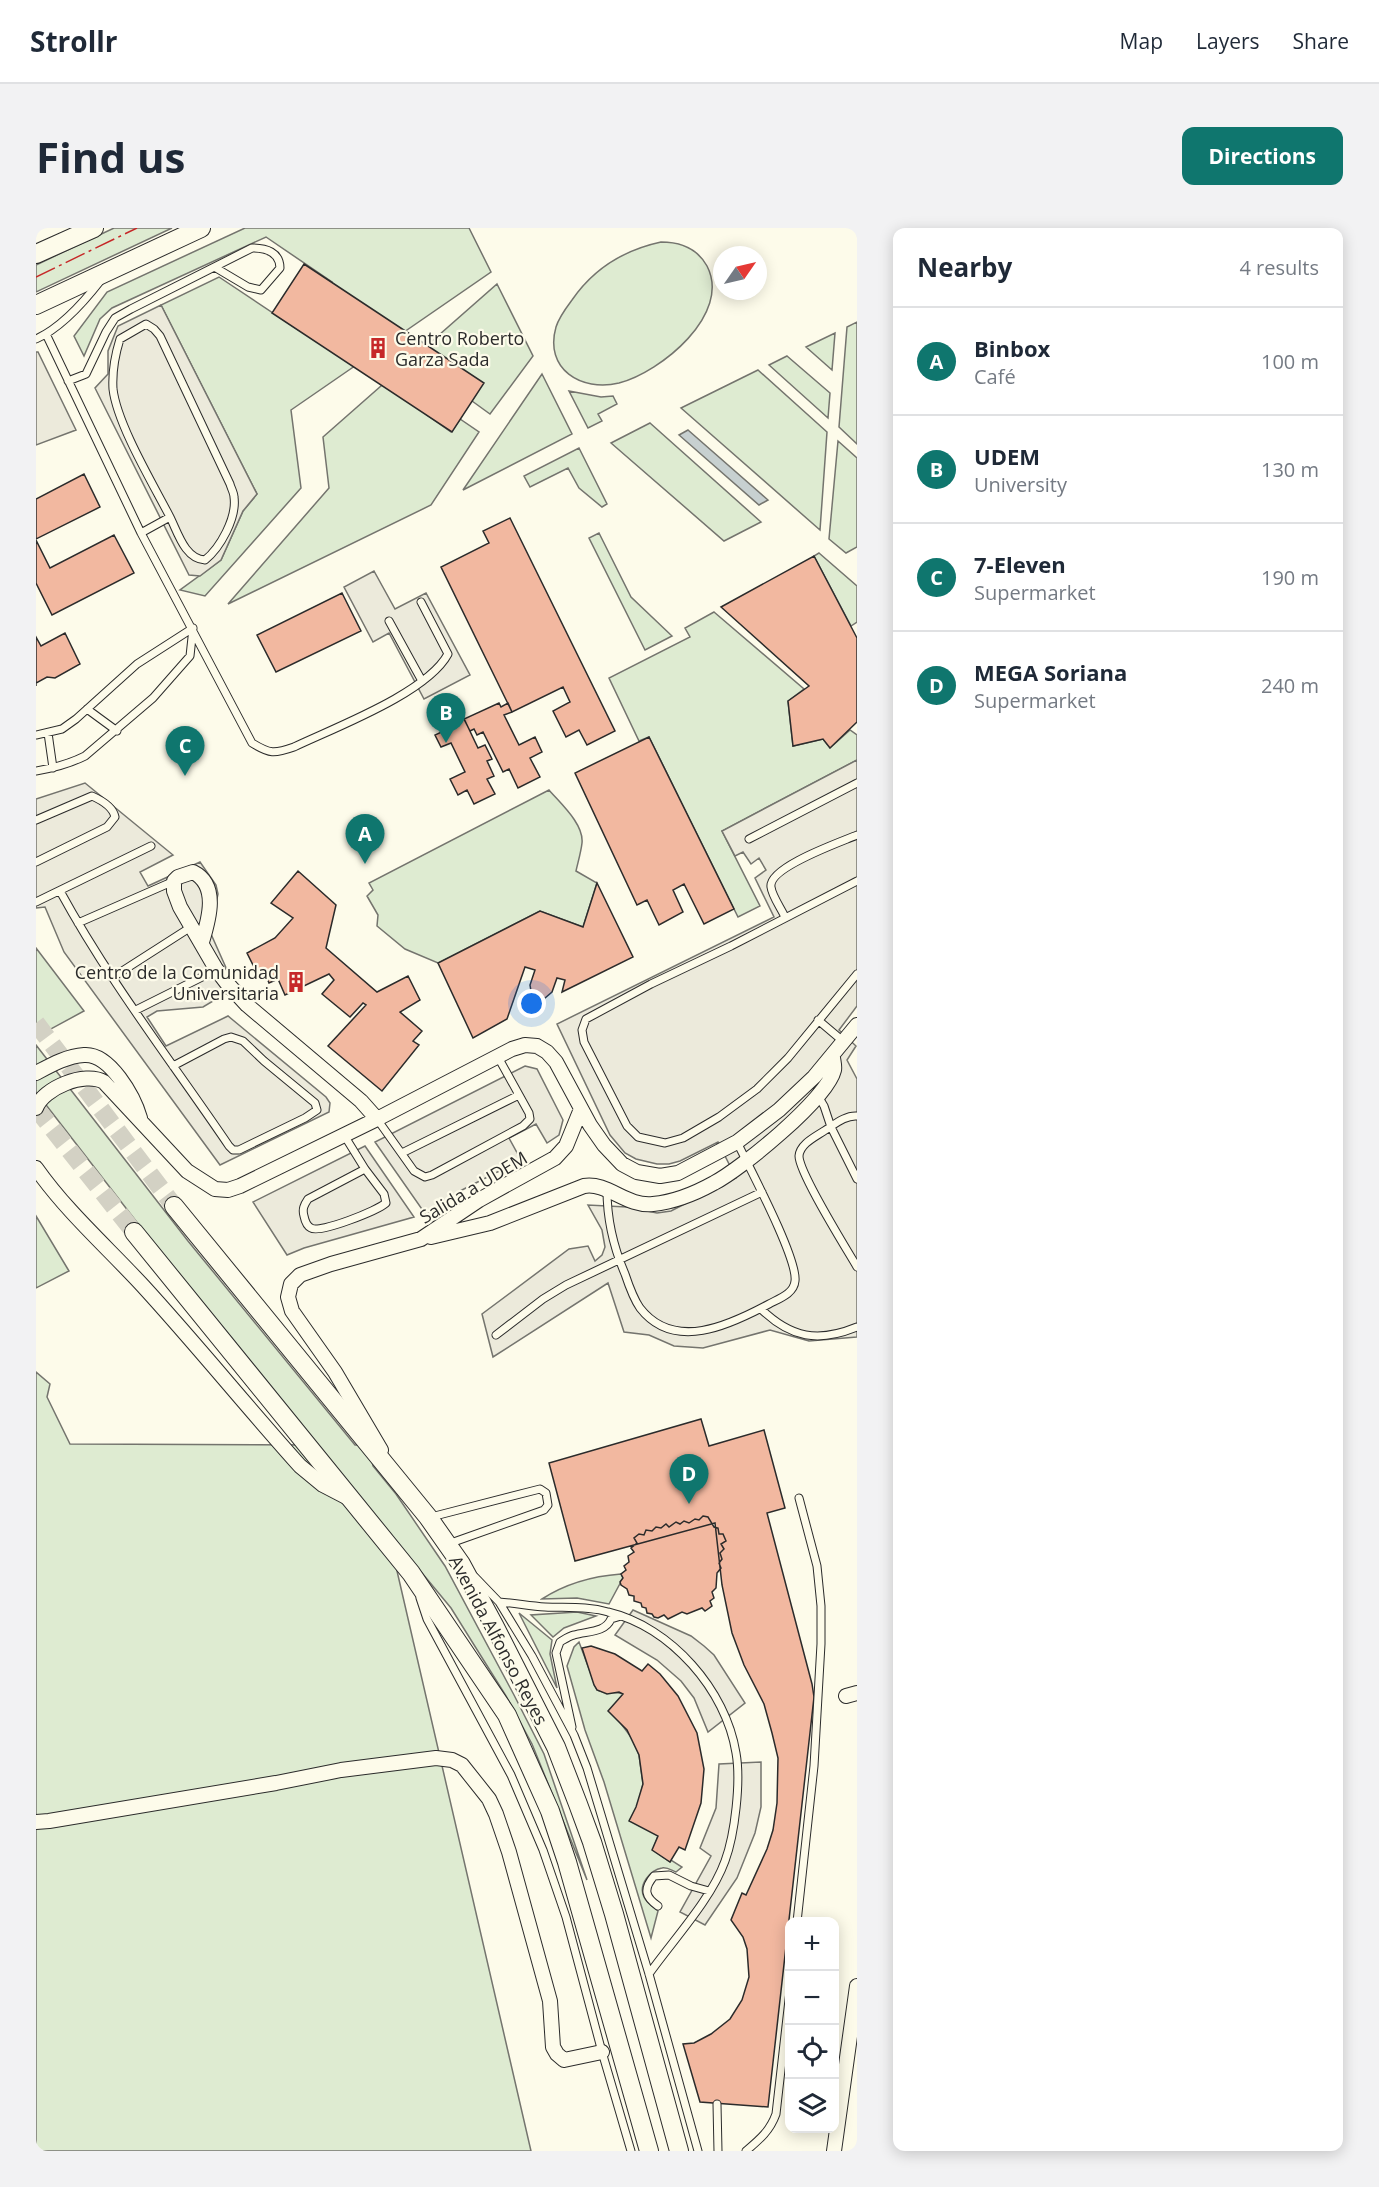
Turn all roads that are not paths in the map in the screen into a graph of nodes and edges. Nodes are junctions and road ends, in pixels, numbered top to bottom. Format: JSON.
{"nodes":[{"id":1,"x":94,"y":228,"type":"edge"},
{"id":2,"x":201,"y":228,"type":"edge"},
{"id":3,"x":36,"y":254,"type":"edge"},
{"id":4,"x":216,"y":268,"type":"junction"},
{"id":5,"x":106,"y":273,"type":"junction"},
{"id":6,"x":36,"y":304,"type":"edge"},
{"id":7,"x":46,"y":334,"type":"junction"},
{"id":8,"x":36,"y":339,"type":"edge"},
{"id":9,"x":69,"y":381,"type":"junction"},
{"id":10,"x":170,"y":517,"type":"junction"},
{"id":11,"x":141,"y":533,"type":"junction"},
{"id":12,"x":421,"y":602,"type":"dead end"},
{"id":13,"x":389,"y":621,"type":"dead end"},
{"id":14,"x":193,"y":628,"type":"junction"},
{"id":15,"x":422,"y":681,"type":"junction"},
{"id":16,"x":87,"y":709,"type":"junction"},
{"id":17,"x":117,"y":731,"type":"junction"},
{"id":18,"x":48,"y":733,"type":"junction"},
{"id":19,"x":36,"y":735,"type":"edge"},
{"id":20,"x":53,"y":768,"type":"junction"},
{"id":21,"x":36,"y":771,"type":"edge"},
{"id":22,"x":857,"y":783,"type":"edge"},
{"id":23,"x":36,"y":820,"type":"edge"},
{"id":24,"x":857,"y":835,"type":"edge"},
{"id":25,"x":749,"y":839,"type":"dead end"},
{"id":26,"x":151,"y":846,"type":"dead end"},
{"id":27,"x":36,"y":862,"type":"edge"},
{"id":28,"x":174,"y":880,"type":"junction"},
{"id":29,"x":857,"y":881,"type":"edge"},
{"id":30,"x":60,"y":891,"type":"junction"},
{"id":31,"x":36,"y":902,"type":"edge"},
{"id":32,"x":785,"y":917,"type":"junction"},
{"id":33,"x":78,"y":923,"type":"junction"},
{"id":34,"x":191,"y":927,"type":"junction"},
{"id":35,"x":202,"y":942,"type":"junction"},
{"id":36,"x":216,"y":969,"type":"junction"},
{"id":37,"x":857,"y":974,"type":"edge"},
{"id":38,"x":113,"y":977,"type":"junction"},
{"id":39,"x":136,"y":1011,"type":"junction"},
{"id":40,"x":818,"y":1020,"type":"junction"},
{"id":41,"x":857,"y":1025,"type":"edge"},
{"id":42,"x":844,"y":1042,"type":"junction"},
{"id":43,"x":833,"y":1056,"type":"junction"},
{"id":44,"x":498,"y":1057,"type":"junction"},
{"id":45,"x":173,"y":1066,"type":"junction"},
{"id":46,"x":36,"y":1073,"type":"edge"},
{"id":47,"x":519,"y":1095,"type":"junction"},
{"id":48,"x":818,"y":1096,"type":"junction"},
{"id":49,"x":36,"y":1108,"type":"edge"},
{"id":50,"x":580,"y":1109,"type":"junction"},
{"id":51,"x":857,"y":1116,"type":"edge"},
{"id":52,"x":377,"y":1119,"type":"junction"},
{"id":53,"x":140,"y":1120,"type":"junction"},
{"id":54,"x":831,"y":1127,"type":"junction"},
{"id":55,"x":344,"y":1135,"type":"junction"},
{"id":56,"x":737,"y":1142,"type":"junction"},
{"id":57,"x":402,"y":1153,"type":"junction"},
{"id":58,"x":747,"y":1162,"type":"junction"},
{"id":59,"x":36,"y":1168,"type":"edge"},
{"id":60,"x":365,"y":1169,"type":"junction"},
{"id":61,"x":857,"y":1179,"type":"edge"},
{"id":62,"x":607,"y":1190,"type":"junction"},
{"id":63,"x":762,"y":1192,"type":"junction"},
{"id":64,"x":174,"y":1206,"type":"tunnel mouth"},
{"id":65,"x":134,"y":1232,"type":"tunnel mouth"},
{"id":66,"x":421,"y":1239,"type":"junction"},
{"id":67,"x":619,"y":1260,"type":"junction"},
{"id":68,"x":857,"y":1267,"type":"edge"},
{"id":69,"x":761,"y":1309,"type":"junction"},
{"id":70,"x":857,"y":1327,"type":"edge"},
{"id":71,"x":496,"y":1335,"type":"dead end"},
{"id":72,"x":393,"y":1473,"type":"junction"},
{"id":73,"x":799,"y":1498,"type":"dead end"},
{"id":74,"x":350,"y":1499,"type":"junction"},
{"id":75,"x":428,"y":1517,"type":"junction"},
{"id":76,"x":448,"y":1544,"type":"junction"},
{"id":77,"x":461,"y":1564,"type":"junction"},
{"id":78,"x":411,"y":1573,"type":"junction"},
{"id":79,"x":499,"y":1602,"type":"junction"},
{"id":80,"x":621,"y":1616,"type":"junction"},
{"id":81,"x":574,"y":1735,"type":"junction"},
{"id":82,"x":36,"y":1822,"type":"edge"},
{"id":83,"x":709,"y":1891,"type":"junction"},
{"id":84,"x":658,"y":1906,"type":"dead end"},
{"id":85,"x":798,"y":1917,"type":"edge"},
{"id":86,"x":649,"y":1974,"type":"junction"},
{"id":87,"x":857,"y":1986,"type":"edge"},
{"id":88,"x":785,"y":2025,"type":"edge"},
{"id":89,"x":854,"y":2035,"type":"edge"},
{"id":90,"x":602,"y":2052,"type":"junction"},
{"id":91,"x":717,"y":2103,"type":"dead end"},
{"id":92,"x":631,"y":2151,"type":"edge"},
{"id":93,"x":649,"y":2151,"type":"edge"},
{"id":94,"x":679,"y":2151,"type":"edge"},
{"id":95,"x":698,"y":2151,"type":"edge"},
{"id":96,"x":718,"y":2151,"type":"edge"},
{"id":97,"x":746,"y":2151,"type":"edge"},
{"id":98,"x":834,"y":2151,"type":"edge"}],
"edges":[{"from":1,"to":3,"type":"main road"},
{"from":2,"to":5,"type":"main road"},
{"from":4,"to":4,"type":"lane"},
{"from":4,"to":9,"type":"lane"},
{"from":5,"to":6,"type":"main road"},
{"from":5,"to":7,"type":"lane"},
{"from":7,"to":8,"type":"lane"},
{"from":7,"to":9,"type":"lane"},
{"from":9,"to":11,"type":"lane"},
{"from":10,"to":10,"type":"lane"},
{"from":10,"to":11,"type":"lane"},
{"from":11,"to":14,"type":"lane"},
{"from":12,"to":15,"type":"lane"},
{"from":13,"to":15,"type":"lane"},
{"from":14,"to":15,"type":"lane"},
{"from":14,"to":16,"type":"lane"},
{"from":14,"to":17,"type":"lane"},
{"from":16,"to":17,"type":"lane"},
{"from":16,"to":18,"type":"lane"},
{"from":17,"to":20,"type":"lane"},
{"from":18,"to":19,"type":"lane"},
{"from":18,"to":20,"type":"lane"},
{"from":20,"to":21,"type":"lane"},
{"from":22,"to":25,"type":"lane"},
{"from":23,"to":27,"type":"lane"},
{"from":24,"to":32,"type":"lane"},
{"from":26,"to":30,"type":"lane"},
{"from":28,"to":33,"type":"lane"},
{"from":28,"to":34,"type":"street"},
{"from":28,"to":35,"type":"street"},
{"from":29,"to":32,"type":"lane"},
{"from":30,"to":31,"type":"lane"},
{"from":30,"to":33,"type":"lane"},
{"from":32,"to":40,"type":"lane"},
{"from":33,"to":38,"type":"lane"},
{"from":34,"to":35,"type":"street"},
{"from":34,"to":38,"type":"lane"},
{"from":35,"to":36,"type":"street"},
{"from":36,"to":39,"type":"lane"},
{"from":36,"to":52,"type":"street"},
{"from":37,"to":40,"type":"lane"},
{"from":38,"to":39,"type":"lane"},
{"from":39,"to":45,"type":"lane"},
{"from":40,"to":42,"type":"lane"},
{"from":41,"to":42,"type":"street"},
{"from":42,"to":43,"type":"street"},
{"from":43,"to":48,"type":"street"},
{"from":43,"to":56,"type":"street"},
{"from":44,"to":47,"type":"lane"},
{"from":44,"to":50,"type":"street"},
{"from":44,"to":52,"type":"street"},
{"from":45,"to":45,"type":"lane"},
{"from":46,"to":53,"type":"street"},
{"from":47,"to":57,"type":"lane"},
{"from":47,"to":57,"type":"lane"},
{"from":48,"to":54,"type":"lane"},
{"from":48,"to":58,"type":"street"},
{"from":49,"to":53,"type":"street"},
{"from":50,"to":56,"type":"street"},
{"from":50,"to":66,"type":"street","name":"Salida a UDEM"},
{"from":51,"to":54,"type":"lane"},
{"from":52,"to":55,"type":"street"},
{"from":52,"to":57,"type":"lane"},
{"from":53,"to":55,"type":"street"},
{"from":54,"to":61,"type":"lane"},
{"from":54,"to":68,"type":"lane"},
{"from":55,"to":60,"type":"lane"},
{"from":56,"to":58,"type":"lane"},
{"from":58,"to":62,"type":"street"},
{"from":58,"to":63,"type":"lane"},
{"from":59,"to":74,"type":"street"},
{"from":60,"to":60,"type":"lane"},
{"from":62,"to":66,"type":"street"},
{"from":62,"to":67,"type":"lane"},
{"from":63,"to":67,"type":"lane"},
{"from":63,"to":69,"type":"lane"},
{"from":64,"to":72,"type":"main road","name":"Avenida Alfonso Reyes"},
{"from":65,"to":74,"type":"main road","name":"Avenida Alfonso Reyes"},
{"from":66,"to":72,"type":"street","name":"Salida a UDEM"},
{"from":67,"to":69,"type":"lane"},
{"from":67,"to":71,"type":"lane"},
{"from":69,"to":70,"type":"lane"},
{"from":72,"to":75,"type":"main road","name":"Avenida Alfonso Reyes"},
{"from":73,"to":85,"type":"lane"},
{"from":74,"to":78,"type":"main road","name":"Avenida Alfonso Reyes"},
{"from":75,"to":76,"type":"main road","name":"Avenida Alfonso Reyes"},
{"from":75,"to":76,"type":"lane"},
{"from":76,"to":77,"type":"main road","name":"Avenida Alfonso Reyes"},
{"from":77,"to":79,"type":"lane"},
{"from":77,"to":94,"type":"main road","name":"Avenida Alfonso Reyes"},
{"from":78,"to":90,"type":"lane"},
{"from":78,"to":93,"type":"main road","name":"Avenida Alfonso Reyes"},
{"from":79,"to":80,"type":"lane"},
{"from":79,"to":81,"type":"lane"},
{"from":80,"to":81,"type":"lane"},
{"from":80,"to":83,"type":"lane"},
{"from":81,"to":86,"type":"lane"},
{"from":82,"to":90,"type":"street"},
{"from":83,"to":84,"type":"lane"},
{"from":83,"to":86,"type":"lane"},
{"from":86,"to":95,"type":"lane"},
{"from":87,"to":89,"type":"street"},
{"from":88,"to":97,"type":"lane"},
{"from":89,"to":98,"type":"street"},
{"from":90,"to":92,"type":"lane"},
{"from":91,"to":96,"type":"lane"}]}
